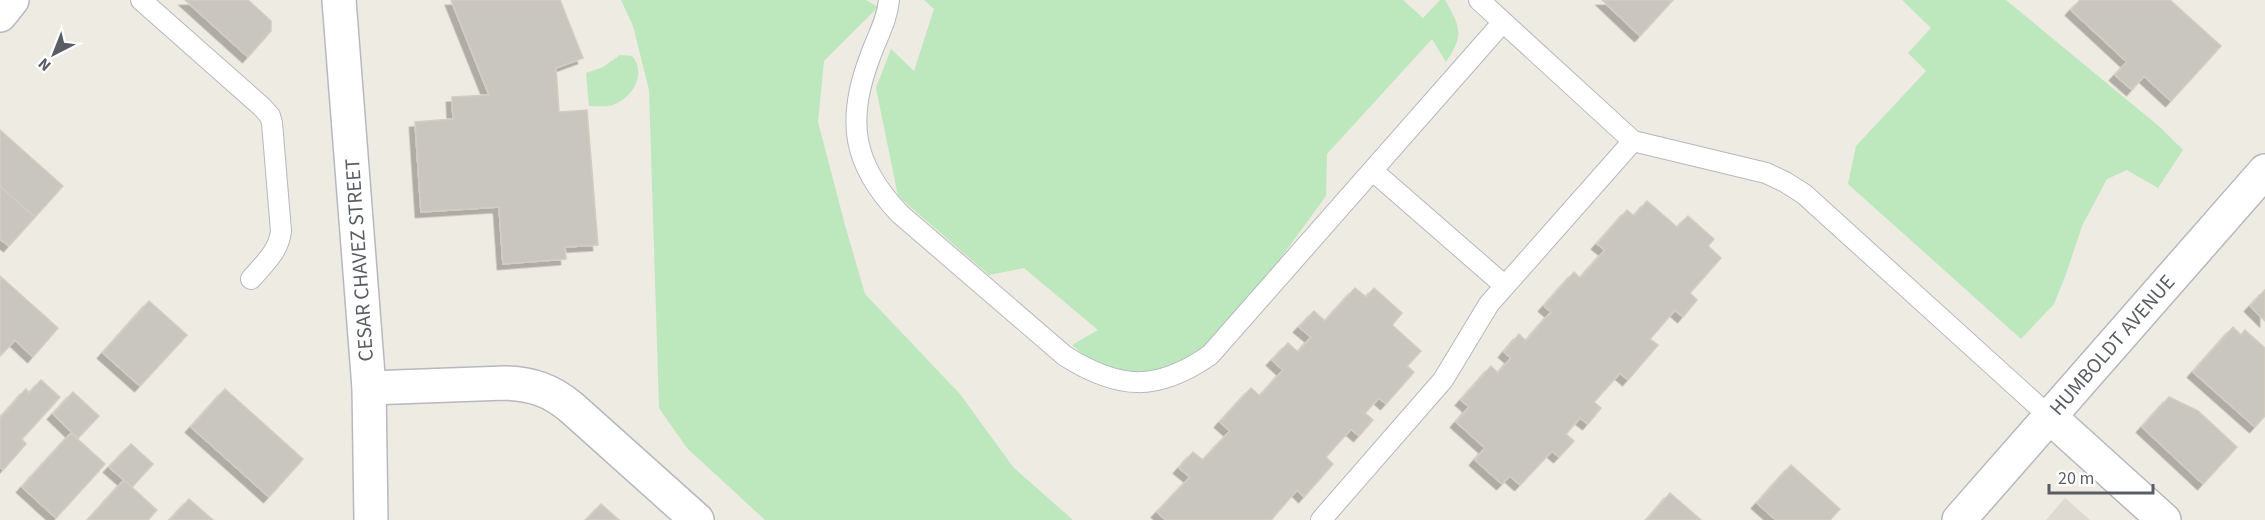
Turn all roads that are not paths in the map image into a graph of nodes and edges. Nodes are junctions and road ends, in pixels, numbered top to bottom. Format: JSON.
{"nodes":[{"id":1,"x":12,"y":0,"type":"edge"},
{"id":2,"x":141,"y":0,"type":"edge"},
{"id":3,"x":339,"y":0,"type":"edge"},
{"id":4,"x":889,"y":0,"type":"edge"},
{"id":5,"x":1479,"y":0,"type":"edge"},
{"id":6,"x":0,"y":15,"type":"edge"},
{"id":7,"x":1503,"y":22,"type":"junction"},
{"id":8,"x":1633,"y":141,"type":"junction"},
{"id":9,"x":1372,"y":171,"type":"junction"},
{"id":10,"x":2265,"y":171,"type":"edge"},
{"id":11,"x":251,"y":279,"type":"dead end"},
{"id":12,"x":1505,"y":286,"type":"junction"},
{"id":13,"x":369,"y":388,"type":"junction"},
{"id":14,"x":2049,"y":417,"type":"junction"},
{"id":15,"x":369,"y":518,"type":"edge"},
{"id":16,"x":697,"y":520,"type":"edge"},
{"id":17,"x":1321,"y":520,"type":"edge"},
{"id":18,"x":1959,"y":520,"type":"edge"},
{"id":19,"x":2164,"y":520,"type":"edge"}],
"edges":[{"from":1,"to":6,"type":"street"},
{"from":2,"to":11,"type":"lane"},
{"from":3,"to":13,"type":"street","name":"CESAR CHAVEZ STREET"},
{"from":4,"to":9,"type":"lane"},
{"from":5,"to":7,"type":"lane"},
{"from":7,"to":8,"type":"lane"},
{"from":7,"to":9,"type":"lane"},
{"from":8,"to":12,"type":"lane"},
{"from":8,"to":14,"type":"lane"},
{"from":9,"to":12,"type":"lane"},
{"from":10,"to":14,"type":"street","name":"HUMBOLDT AVENUE"},
{"from":12,"to":17,"type":"lane"},
{"from":13,"to":15,"type":"street","name":"CESAR CHAVEZ STREET"},
{"from":13,"to":16,"type":"street"},
{"from":14,"to":18,"type":"street","name":"HUMBOLDT AVENUE"},
{"from":14,"to":19,"type":"street"}]}
